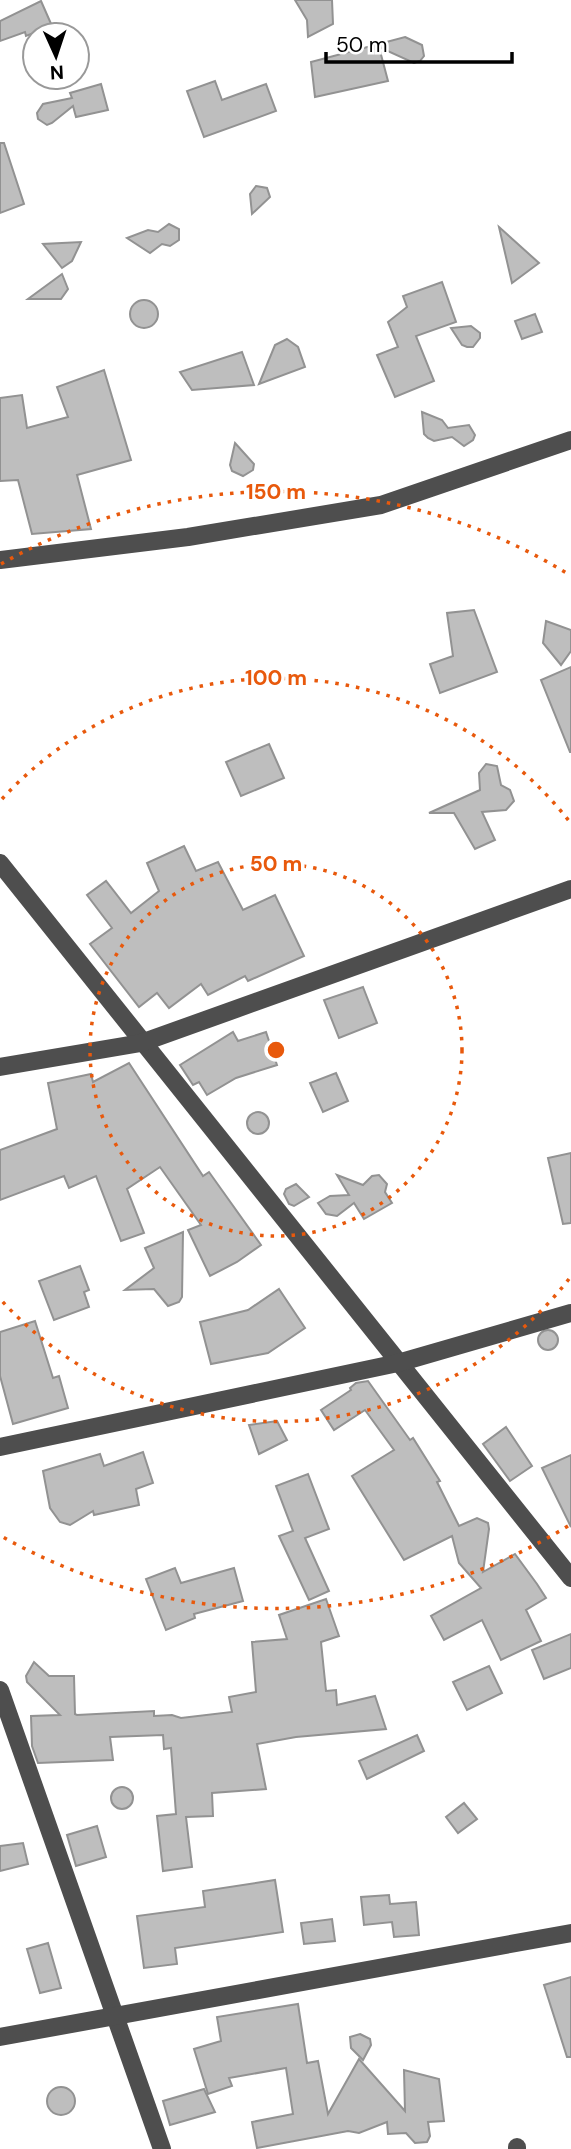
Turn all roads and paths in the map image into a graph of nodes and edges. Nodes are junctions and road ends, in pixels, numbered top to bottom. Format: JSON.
{"nodes":[{"id":1,"x":571,"y":440,"type":"edge"},
{"id":2,"x":0,"y":561,"type":"edge"},
{"id":3,"x":0,"y":863,"type":"edge"},
{"id":4,"x":571,"y":889,"type":"edge"},
{"id":5,"x":141,"y":1043,"type":"junction"},
{"id":6,"x":0,"y":1068,"type":"edge"},
{"id":7,"x":571,"y":1314,"type":"edge"},
{"id":8,"x":398,"y":1363,"type":"junction"},
{"id":9,"x":0,"y":1447,"type":"edge"},
{"id":10,"x":571,"y":1578,"type":"edge"},
{"id":11,"x":0,"y":1689,"type":"edge"},
{"id":12,"x":571,"y":1934,"type":"edge"},
{"id":13,"x":116,"y":2017,"type":"junction"},
{"id":14,"x":0,"y":2037,"type":"edge"},
{"id":15,"x":162,"y":2149,"type":"edge"}],
"edges":[{"from":1,"to":2,"type":"street"},
{"from":3,"to":5,"type":"street"},
{"from":4,"to":5,"type":"street"},
{"from":5,"to":6,"type":"street"},
{"from":5,"to":8,"type":"street"},
{"from":7,"to":8,"type":"street"},
{"from":8,"to":9,"type":"street"},
{"from":8,"to":10,"type":"street"},
{"from":11,"to":13,"type":"street"},
{"from":12,"to":13,"type":"street"},
{"from":13,"to":14,"type":"street"},
{"from":13,"to":15,"type":"street"}]}
